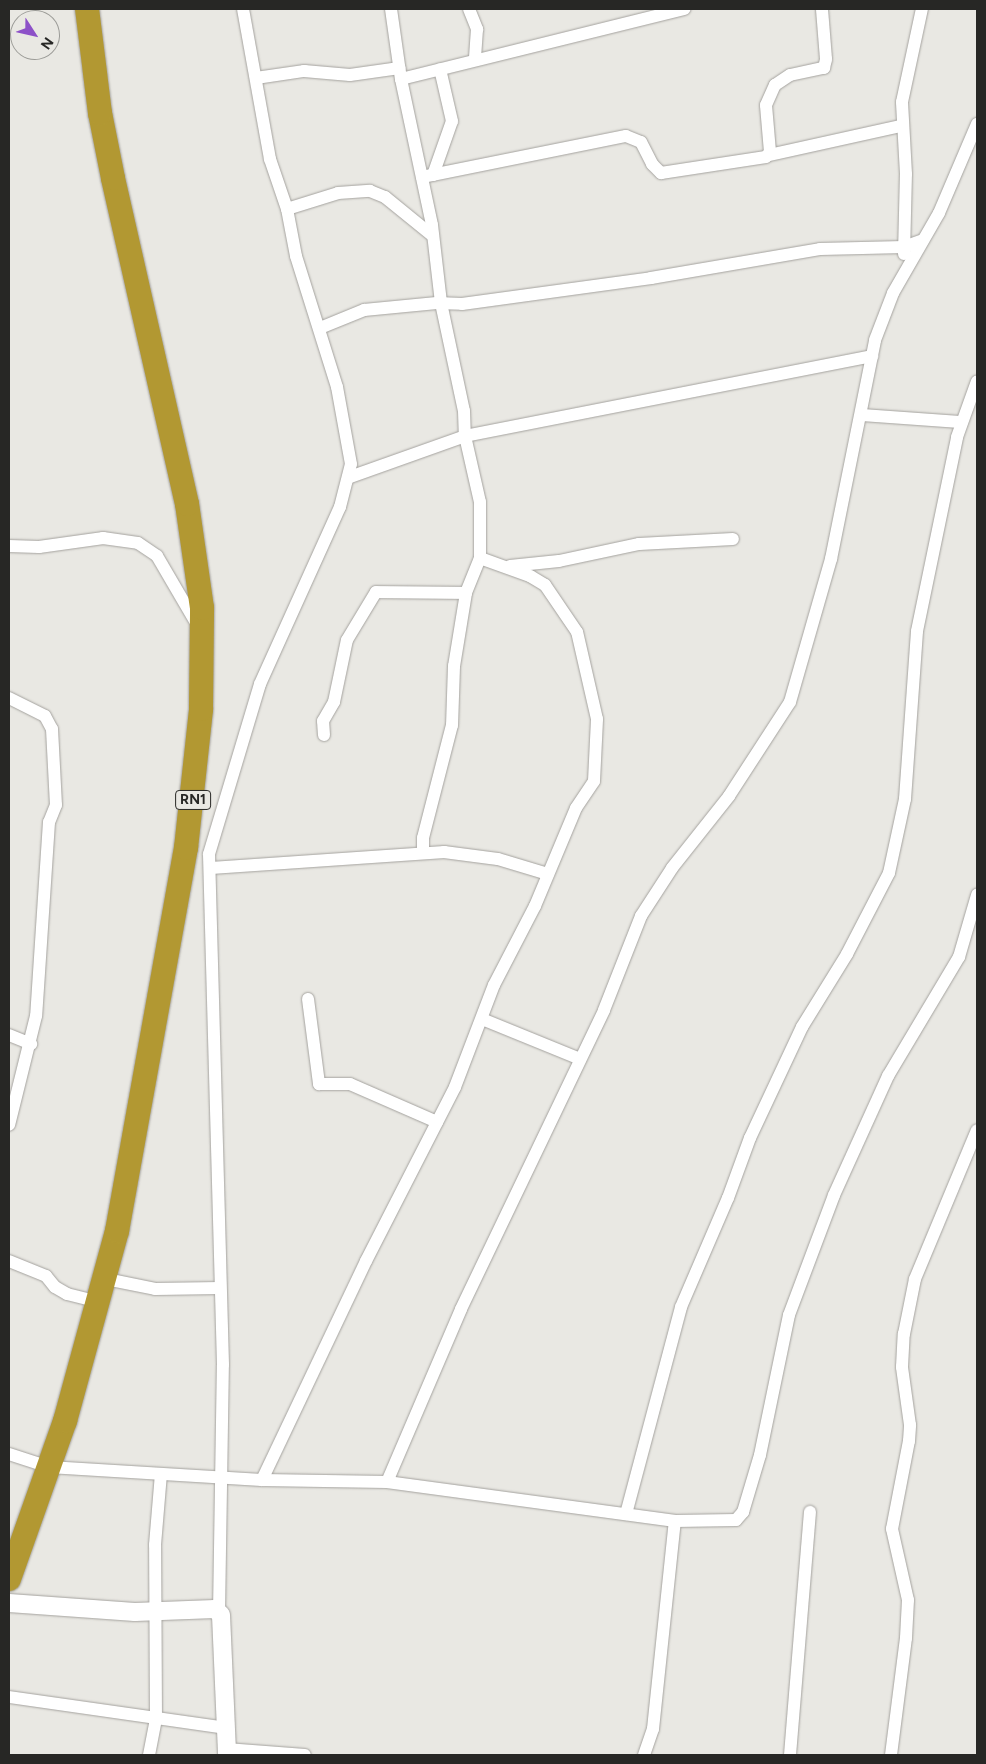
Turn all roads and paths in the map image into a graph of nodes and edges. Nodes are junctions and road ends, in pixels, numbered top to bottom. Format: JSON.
{"nodes":[{"id":1,"x":87,"y":9,"type":"edge"},
{"id":2,"x":243,"y":9,"type":"edge"},
{"id":3,"x":391,"y":9,"type":"edge"},
{"id":4,"x":469,"y":9,"type":"edge"},
{"id":5,"x":684,"y":9,"type":"edge"},
{"id":6,"x":822,"y":9,"type":"edge"},
{"id":7,"x":922,"y":9,"type":"edge"},
{"id":8,"x":475,"y":59,"type":"junction"},
{"id":9,"x":440,"y":69,"type":"junction"},
{"id":10,"x":400,"y":73,"type":"junction"},
{"id":11,"x":256,"y":78,"type":"junction"},
{"id":12,"x":977,"y":124,"type":"edge"},
{"id":13,"x":901,"y":126,"type":"junction"},
{"id":14,"x":769,"y":155,"type":"junction"},
{"id":15,"x":428,"y":176,"type":"junction"},
{"id":16,"x":287,"y":209,"type":"junction"},
{"id":17,"x":433,"y":236,"type":"junction"},
{"id":18,"x":923,"y":240,"type":"junction"},
{"id":19,"x":904,"y":247,"type":"junction"},
{"id":20,"x":902,"y":274,"type":"junction"},
{"id":21,"x":441,"y":303,"type":"junction"},
{"id":22,"x":320,"y":328,"type":"junction"},
{"id":23,"x":872,"y":356,"type":"junction"},
{"id":24,"x":977,"y":381,"type":"edge"},
{"id":25,"x":861,"y":415,"type":"junction"},
{"id":26,"x":961,"y":422,"type":"junction"},
{"id":27,"x":464,"y":436,"type":"junction"},
{"id":28,"x":350,"y":476,"type":"junction"},
{"id":29,"x":733,"y":539,"type":"dead end"},
{"id":30,"x":9,"y":546,"type":"edge"},
{"id":31,"x":480,"y":558,"type":"junction"},
{"id":32,"x":508,"y":566,"type":"junction"},
{"id":33,"x":466,"y":593,"type":"junction"},
{"id":34,"x":202,"y":632,"type":"junction"},
{"id":35,"x":9,"y":698,"type":"edge"},
{"id":36,"x":324,"y":735,"type":"dead end"},
{"id":37,"x":186,"y":848,"type":"junction"},
{"id":38,"x":423,"y":853,"type":"junction"},
{"id":39,"x":209,"y":854,"type":"junction"},
{"id":40,"x":211,"y":868,"type":"junction"},
{"id":41,"x":548,"y":874,"type":"junction"},
{"id":42,"x":977,"y":895,"type":"edge"},
{"id":43,"x":308,"y":999,"type":"dead end"},
{"id":44,"x":482,"y":1019,"type":"junction"},
{"id":45,"x":9,"y":1035,"type":"edge"},
{"id":46,"x":31,"y":1044,"type":"junction"},
{"id":47,"x":580,"y":1059,"type":"junction"},
{"id":48,"x":437,"y":1122,"type":"junction"},
{"id":49,"x":9,"y":1125,"type":"edge"},
{"id":50,"x":977,"y":1130,"type":"edge"},
{"id":51,"x":9,"y":1261,"type":"edge"},
{"id":52,"x":106,"y":1279,"type":"junction"},
{"id":53,"x":220,"y":1288,"type":"junction"},
{"id":54,"x":100,"y":1302,"type":"junction"},
{"id":55,"x":9,"y":1454,"type":"edge"},
{"id":56,"x":49,"y":1467,"type":"junction"},
{"id":57,"x":161,"y":1474,"type":"junction"},
{"id":58,"x":220,"y":1476,"type":"junction"},
{"id":59,"x":262,"y":1480,"type":"junction"},
{"id":60,"x":387,"y":1482,"type":"junction"},
{"id":61,"x":810,"y":1512,"type":"dead end"},
{"id":62,"x":626,"y":1514,"type":"junction"},
{"id":63,"x":674,"y":1521,"type":"junction"},
{"id":64,"x":9,"y":1579,"type":"edge"},
{"id":65,"x":9,"y":1603,"type":"edge"},
{"id":66,"x":157,"y":1611,"type":"junction"},
{"id":67,"x":220,"y":1613,"type":"junction"},
{"id":68,"x":9,"y":1697,"type":"edge"},
{"id":69,"x":156,"y":1719,"type":"junction"},
{"id":70,"x":226,"y":1728,"type":"junction"},
{"id":71,"x":227,"y":1752,"type":"edge"},
{"id":72,"x":149,"y":1755,"type":"edge"},
{"id":73,"x":305,"y":1755,"type":"edge"},
{"id":74,"x":644,"y":1755,"type":"edge"},
{"id":75,"x":790,"y":1755,"type":"edge"},
{"id":76,"x":891,"y":1755,"type":"edge"}],
"edges":[{"from":1,"to":34,"type":"highway","number":"RN1"},
{"from":2,"to":11,"type":"street"},
{"from":3,"to":10,"type":"street"},
{"from":4,"to":8,"type":"street"},
{"from":5,"to":8,"type":"street"},
{"from":6,"to":14,"type":"street"},
{"from":7,"to":13,"type":"street"},
{"from":8,"to":9,"type":"street"},
{"from":9,"to":10,"type":"street"},
{"from":9,"to":15,"type":"street"},
{"from":10,"to":11,"type":"street"},
{"from":10,"to":15,"type":"street"},
{"from":11,"to":16,"type":"street"},
{"from":12,"to":18,"type":"street"},
{"from":13,"to":14,"type":"street"},
{"from":13,"to":19,"type":"street"},
{"from":14,"to":15,"type":"street"},
{"from":15,"to":17,"type":"street"},
{"from":16,"to":17,"type":"street"},
{"from":16,"to":22,"type":"street"},
{"from":17,"to":21,"type":"street"},
{"from":18,"to":19,"type":"street"},
{"from":18,"to":20,"type":"street"},
{"from":19,"to":20,"type":"street"},
{"from":19,"to":21,"type":"street"},
{"from":20,"to":23,"type":"street"},
{"from":21,"to":22,"type":"street"},
{"from":21,"to":27,"type":"street"},
{"from":22,"to":28,"type":"street"},
{"from":23,"to":25,"type":"street"},
{"from":23,"to":27,"type":"street"},
{"from":24,"to":26,"type":"street"},
{"from":25,"to":26,"type":"street"},
{"from":25,"to":47,"type":"street"},
{"from":26,"to":62,"type":"street"},
{"from":27,"to":28,"type":"street"},
{"from":27,"to":31,"type":"street"},
{"from":28,"to":39,"type":"street"},
{"from":29,"to":32,"type":"street"},
{"from":30,"to":34,"type":"street"},
{"from":31,"to":32,"type":"street"},
{"from":31,"to":33,"type":"street"},
{"from":32,"to":41,"type":"street"},
{"from":33,"to":36,"type":"street"},
{"from":33,"to":38,"type":"street"},
{"from":34,"to":37,"type":"highway","number":"RN1"},
{"from":35,"to":46,"type":"street"},
{"from":37,"to":39,"type":"street"},
{"from":37,"to":52,"type":"highway","number":"RN1"},
{"from":38,"to":40,"type":"street"},
{"from":38,"to":41,"type":"street"},
{"from":39,"to":40,"type":"street"},
{"from":40,"to":53,"type":"street"},
{"from":41,"to":44,"type":"street"},
{"from":42,"to":63,"type":"street"},
{"from":43,"to":48,"type":"street"},
{"from":44,"to":47,"type":"street"},
{"from":44,"to":48,"type":"street"},
{"from":45,"to":46,"type":"street"},
{"from":46,"to":49,"type":"street"},
{"from":47,"to":60,"type":"street"},
{"from":48,"to":59,"type":"street"},
{"from":50,"to":76,"type":"street"},
{"from":51,"to":54,"type":"street"},
{"from":52,"to":53,"type":"street"},
{"from":52,"to":54,"type":"highway","number":"RN1"},
{"from":53,"to":58,"type":"street"},
{"from":54,"to":56,"type":"highway","number":"RN1"},
{"from":55,"to":56,"type":"street"},
{"from":56,"to":57,"type":"street"},
{"from":56,"to":64,"type":"highway","number":"RN1"},
{"from":57,"to":58,"type":"street"},
{"from":57,"to":66,"type":"street"},
{"from":58,"to":59,"type":"street"},
{"from":58,"to":67,"type":"street"},
{"from":59,"to":60,"type":"street"},
{"from":60,"to":62,"type":"street"},
{"from":61,"to":75,"type":"street"},
{"from":62,"to":63,"type":"street"},
{"from":63,"to":74,"type":"street"},
{"from":65,"to":66,"type":"street"},
{"from":66,"to":67,"type":"street"},
{"from":66,"to":69,"type":"street"},
{"from":67,"to":70,"type":"street"},
{"from":68,"to":69,"type":"street"},
{"from":69,"to":70,"type":"street"},
{"from":69,"to":72,"type":"street"},
{"from":70,"to":71,"type":"street"},
{"from":71,"to":73,"type":"street"}]}
